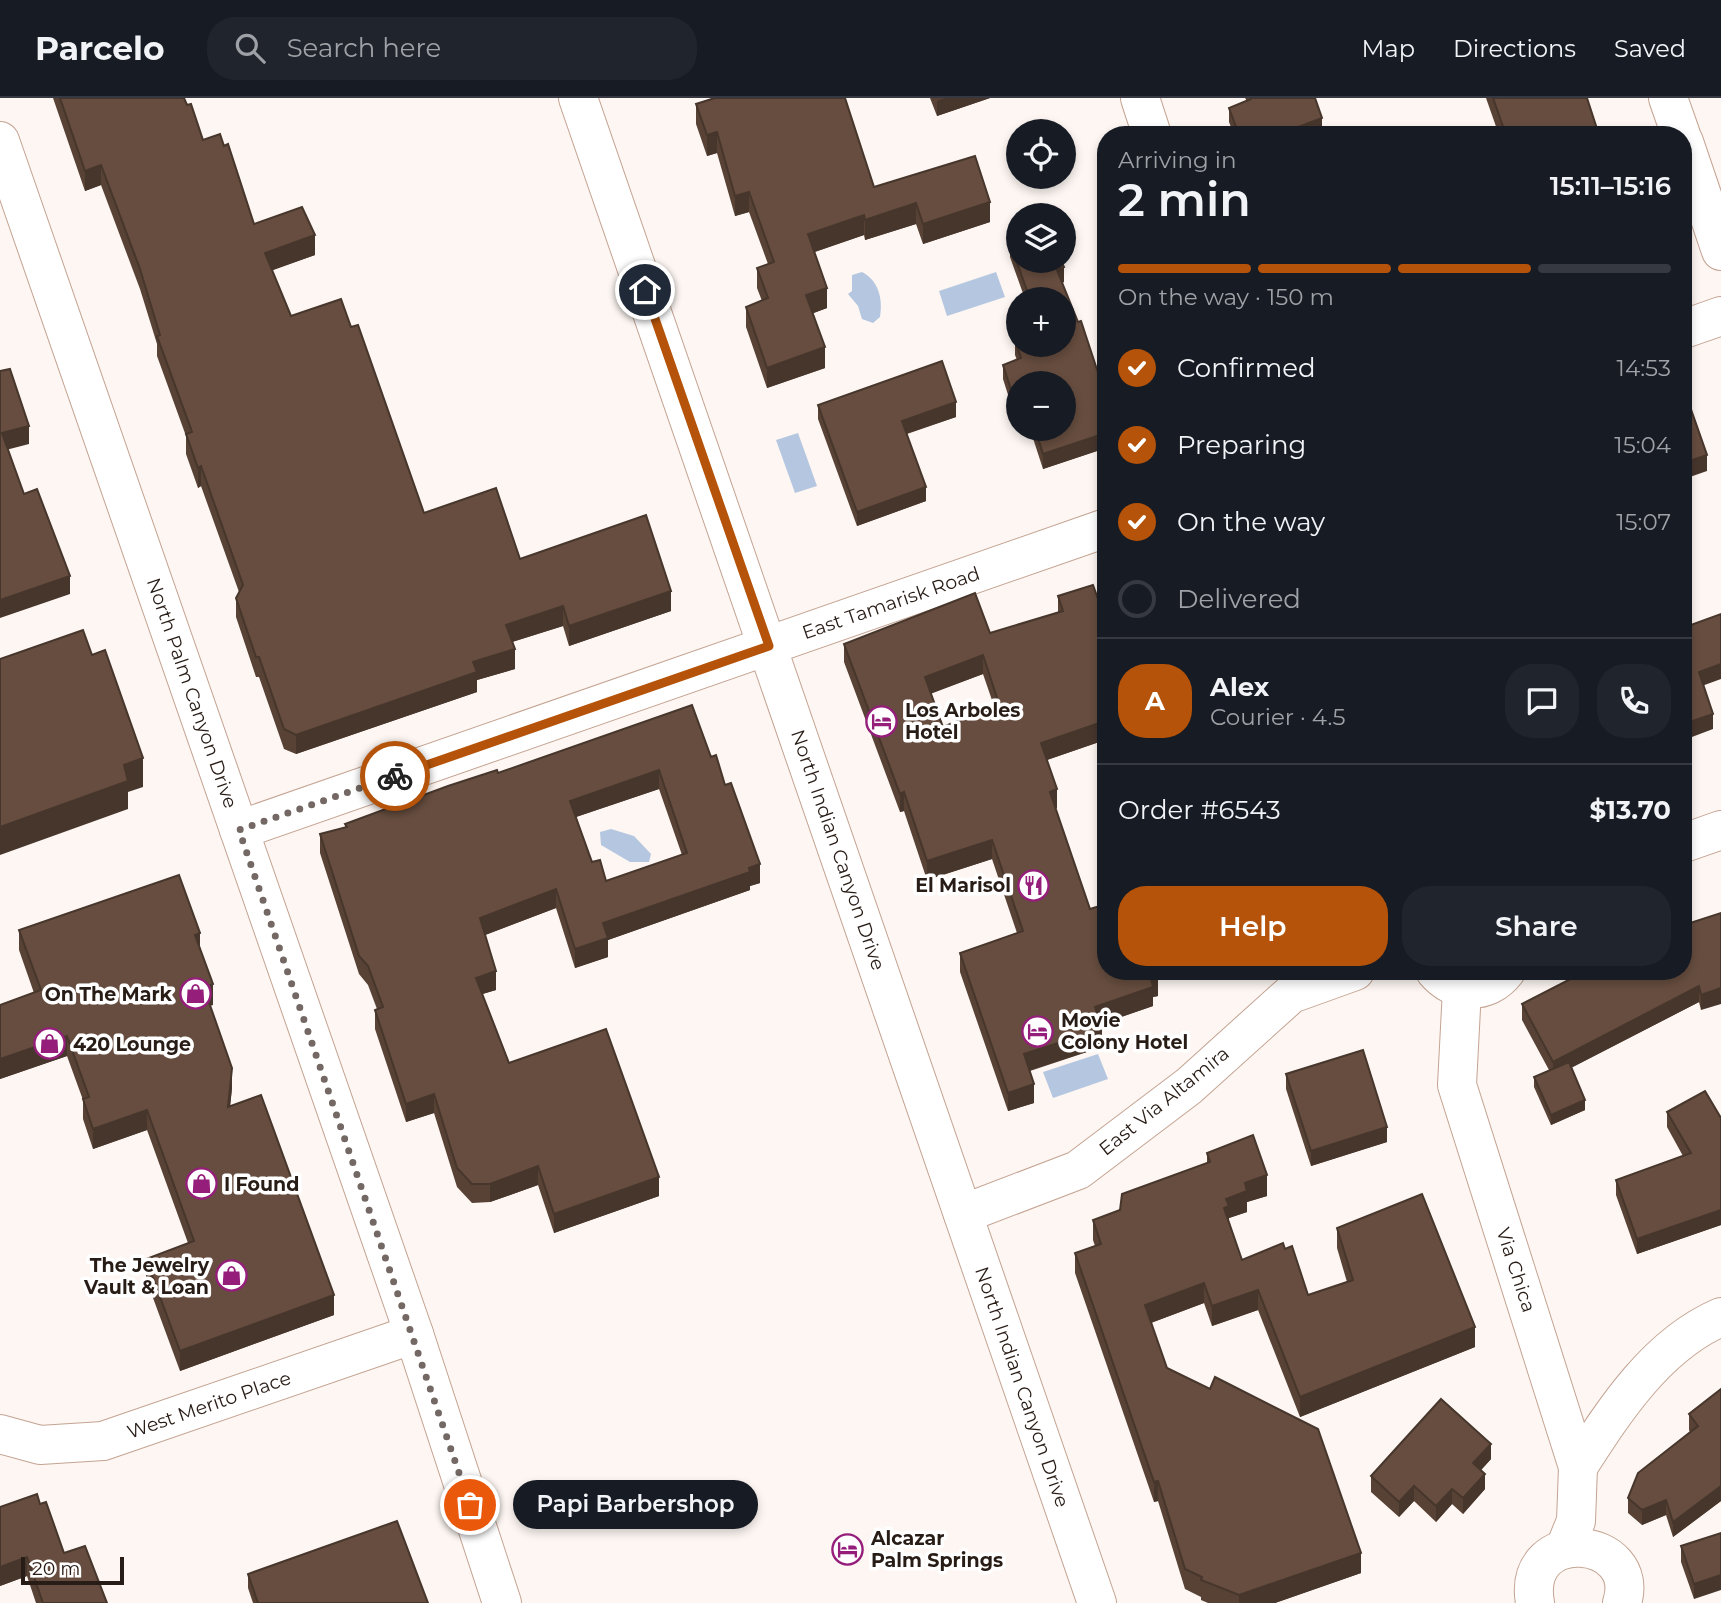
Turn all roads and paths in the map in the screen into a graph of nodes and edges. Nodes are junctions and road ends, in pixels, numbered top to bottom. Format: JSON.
{"nodes":[{"id":1,"x":578,"y":98,"type":"edge"},
{"id":2,"x":1140,"y":98,"type":"edge"},
{"id":3,"x":1668,"y":98,"type":"edge"},
{"id":4,"x":1149,"y":126,"type":"edge"},
{"id":5,"x":1678,"y":126,"type":"edge"},
{"id":6,"x":0,"y":141,"type":"edge"},
{"id":7,"x":1692,"y":166,"type":"edge"},
{"id":8,"x":1721,"y":251,"type":"edge"},
{"id":9,"x":1721,"y":316,"type":"edge"},
{"id":10,"x":1692,"y":326,"type":"edge"},
{"id":11,"x":1097,"y":531,"type":"edge"},
{"id":12,"x":769,"y":646,"type":"junction"},
{"id":13,"x":239,"y":830,"type":"junction"},
{"id":14,"x":1721,"y":830,"type":"edge"},
{"id":15,"x":1692,"y":840,"type":"edge"},
{"id":16,"x":1330,"y":980,"type":"edge"},
{"id":17,"x":1448,"y":980,"type":"edge"},
{"id":18,"x":1496,"y":980,"type":"edge"},
{"id":19,"x":962,"y":1214,"type":"junction"},
{"id":20,"x":1721,"y":1317,"type":"edge"},
{"id":21,"x":414,"y":1334,"type":"junction"},
{"id":22,"x":0,"y":1434,"type":"edge"},
{"id":23,"x":1578,"y":1467,"type":"junction"},
{"id":24,"x":1565,"y":1548,"type":"junction"},
{"id":25,"x":502,"y":1603,"type":"edge"},
{"id":26,"x":1097,"y":1603,"type":"edge"},
{"id":27,"x":1535,"y":1603,"type":"edge"},
{"id":28,"x":1622,"y":1603,"type":"edge"}],
"edges":[{"from":1,"to":12,"type":"street","name":"North Indian Canyon Drive"},
{"from":2,"to":4,"type":"street"},
{"from":3,"to":5,"type":"street"},
{"from":6,"to":13,"type":"street","name":"North Palm Canyon Drive"},
{"from":7,"to":8,"type":"street"},
{"from":9,"to":10,"type":"street"},
{"from":11,"to":12,"type":"street","name":"East Tamarisk Road"},
{"from":12,"to":13,"type":"street","name":"East Tamarisk Road"},
{"from":12,"to":19,"type":"street","name":"North Indian Canyon Drive"},
{"from":13,"to":21,"type":"street","name":"North Palm Canyon Drive"},
{"from":14,"to":15,"type":"street"},
{"from":16,"to":19,"type":"street","name":"East Via Altamira"},
{"from":17,"to":18,"type":"street"},
{"from":17,"to":23,"type":"street","name":"Via Chica"},
{"from":19,"to":26,"type":"street","name":"North Indian Canyon Drive"},
{"from":20,"to":23,"type":"street"},
{"from":21,"to":22,"type":"street","name":"West Merito Place"},
{"from":21,"to":25,"type":"street","name":"North Palm Canyon Drive"},
{"from":23,"to":24,"type":"street","name":"Via Chica"},
{"from":24,"to":27,"type":"street"},
{"from":24,"to":28,"type":"street"}]}
